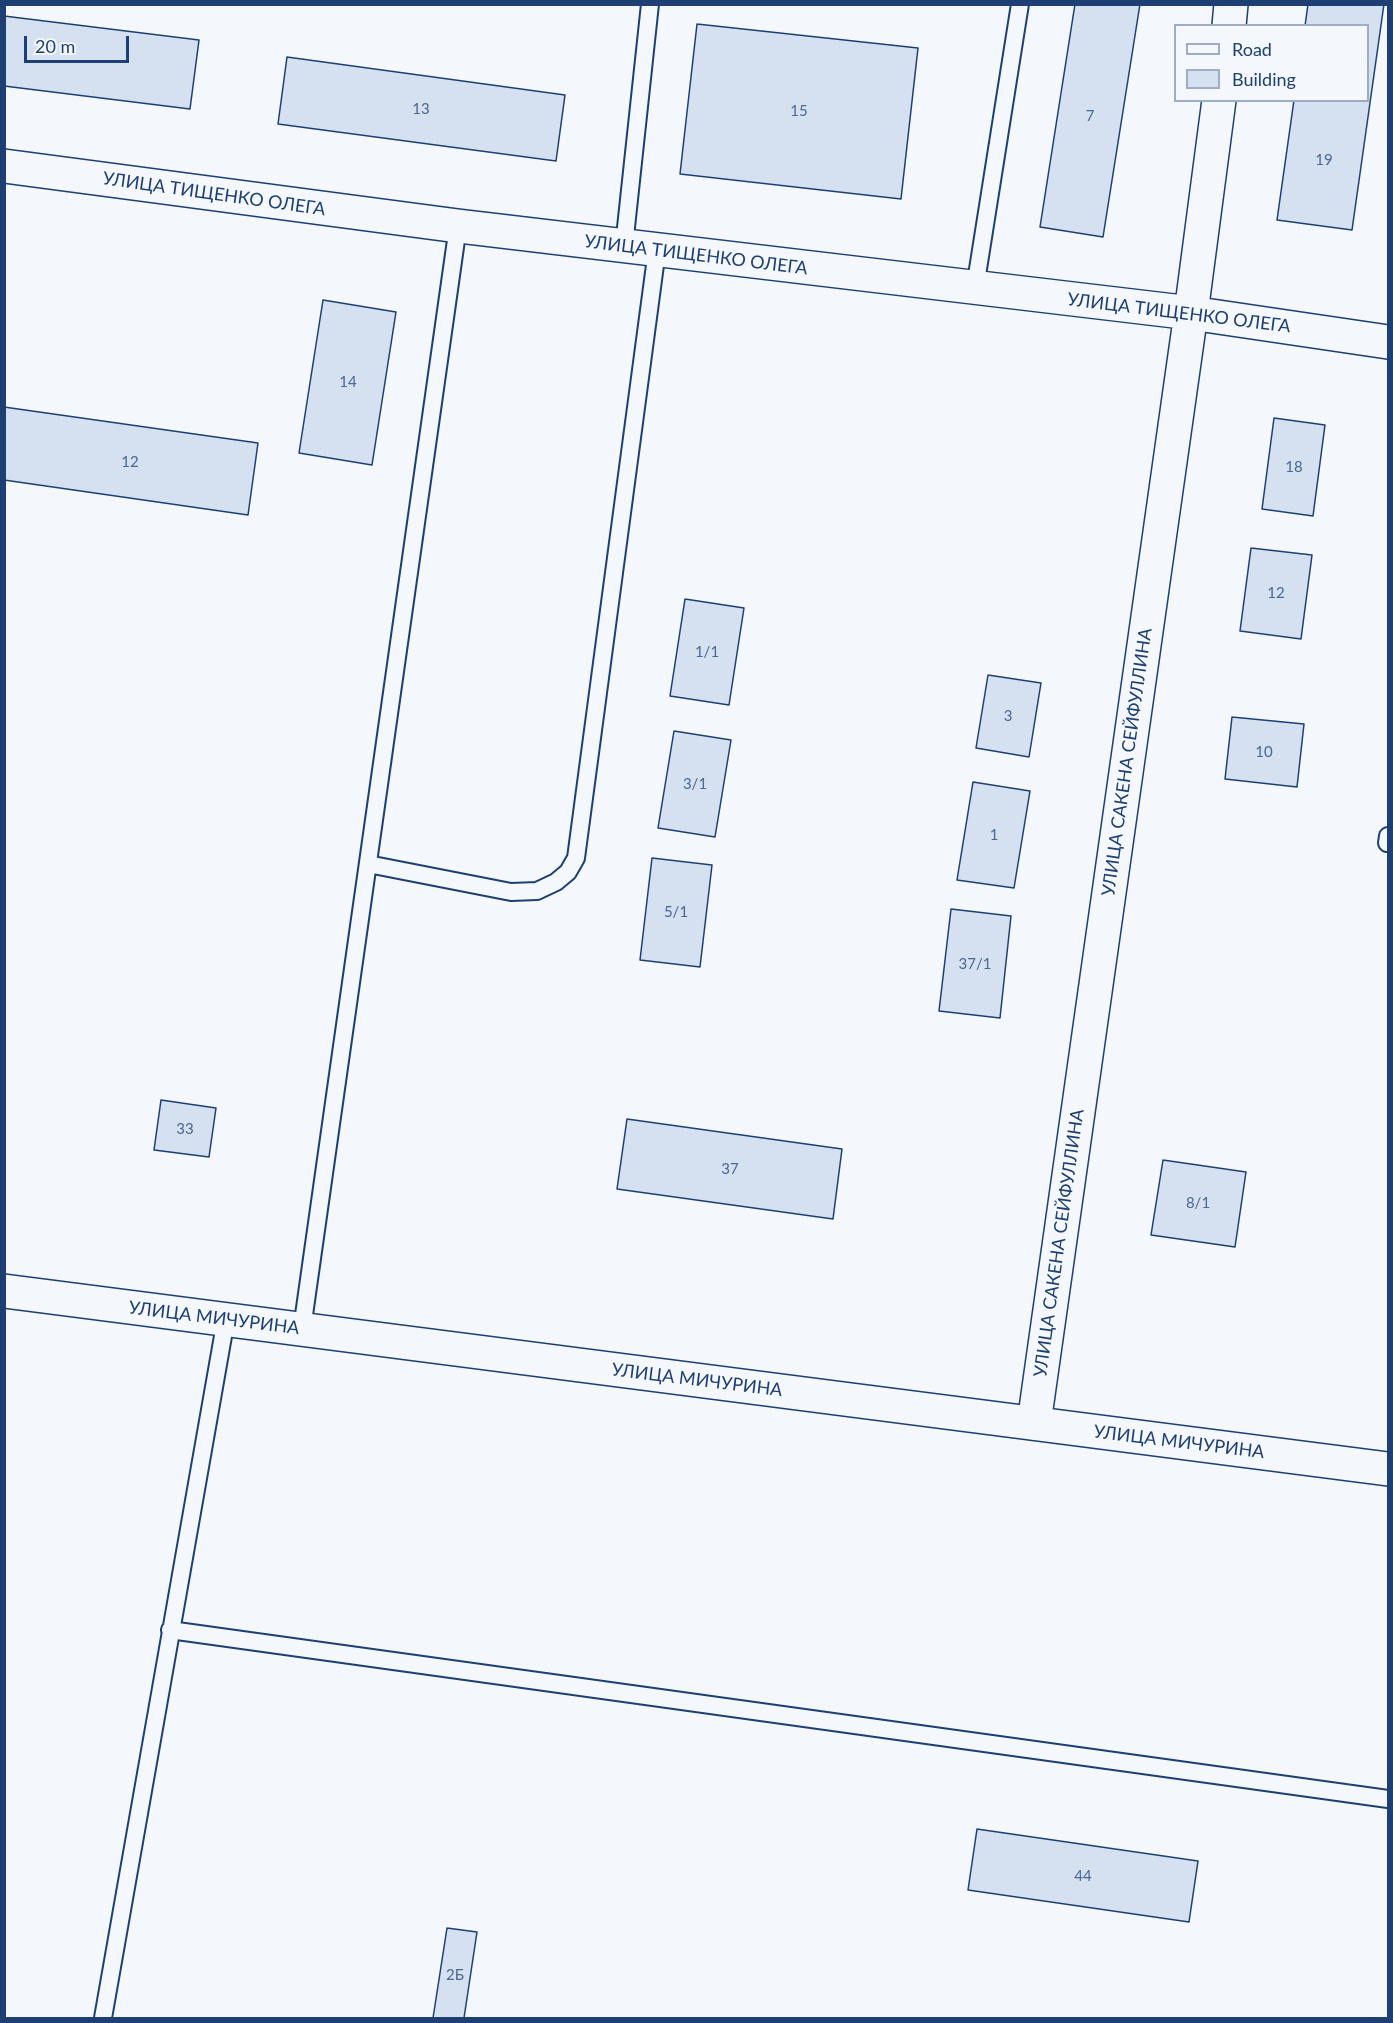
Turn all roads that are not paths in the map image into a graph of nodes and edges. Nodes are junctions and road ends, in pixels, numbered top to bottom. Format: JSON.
{"nodes":[{"id":1,"x":650,"y":4,"type":"edge"},
{"id":2,"x":1020,"y":4,"type":"edge"},
{"id":3,"x":1231,"y":4,"type":"edge"},
{"id":4,"x":1229,"y":24,"type":"edge"},
{"id":5,"x":1219,"y":102,"type":"edge"},
{"id":6,"x":4,"y":166,"type":"edge"},
{"id":7,"x":459,"y":226,"type":"junction"},
{"id":8,"x":624,"y":246,"type":"junction"},
{"id":9,"x":657,"y":250,"type":"junction"},
{"id":10,"x":975,"y":288,"type":"junction"},
{"id":11,"x":1191,"y":313,"type":"junction"},
{"id":12,"x":1389,"y":342,"type":"edge"},
{"id":13,"x":368,"y":864,"type":"junction"},
{"id":14,"x":4,"y":1291,"type":"edge"},
{"id":15,"x":226,"y":1319,"type":"junction"},
{"id":16,"x":302,"y":1329,"type":"junction"},
{"id":17,"x":1034,"y":1423,"type":"junction"},
{"id":18,"x":1389,"y":1469,"type":"edge"},
{"id":19,"x":170,"y":1630,"type":"junction"},
{"id":20,"x":1389,"y":1799,"type":"edge"},
{"id":21,"x":103,"y":2019,"type":"edge"}],
"edges":[{"from":1,"to":8,"type":"lane"},
{"from":2,"to":10,"type":"lane"},
{"from":3,"to":4,"type":"street"},
{"from":5,"to":11,"type":"street","name":"УЛИЦА САКЕНА СЕЙФУЛЛИНА"},
{"from":6,"to":7,"type":"street","name":"УЛИЦА ТИЩЕНКО ОЛЕГА"},
{"from":7,"to":8,"type":"street","name":"УЛИЦА ТИЩЕНКО ОЛЕГА"},
{"from":7,"to":13,"type":"lane"},
{"from":8,"to":9,"type":"street","name":"УЛИЦА ТИЩЕНКО ОЛЕГА"},
{"from":9,"to":10,"type":"street","name":"УЛИЦА ТИЩЕНКО ОЛЕГА"},
{"from":9,"to":13,"type":"lane"},
{"from":10,"to":11,"type":"street","name":"УЛИЦА ТИЩЕНКО ОЛЕГА"},
{"from":11,"to":12,"type":"street","name":"УЛИЦА ТИЩЕНКО ОЛЕГА"},
{"from":11,"to":17,"type":"street","name":"УЛИЦА САКЕНА СЕЙФУЛЛИНА"},
{"from":13,"to":16,"type":"lane"},
{"from":14,"to":15,"type":"street","name":"УЛИЦА МИЧУРИНА"},
{"from":15,"to":16,"type":"street","name":"УЛИЦА МИЧУРИНА"},
{"from":15,"to":19,"type":"lane"},
{"from":16,"to":17,"type":"street","name":"УЛИЦА МИЧУРИНА"},
{"from":17,"to":18,"type":"street","name":"УЛИЦА МИЧУРИНА"},
{"from":19,"to":20,"type":"lane"},
{"from":19,"to":21,"type":"lane"}]}
